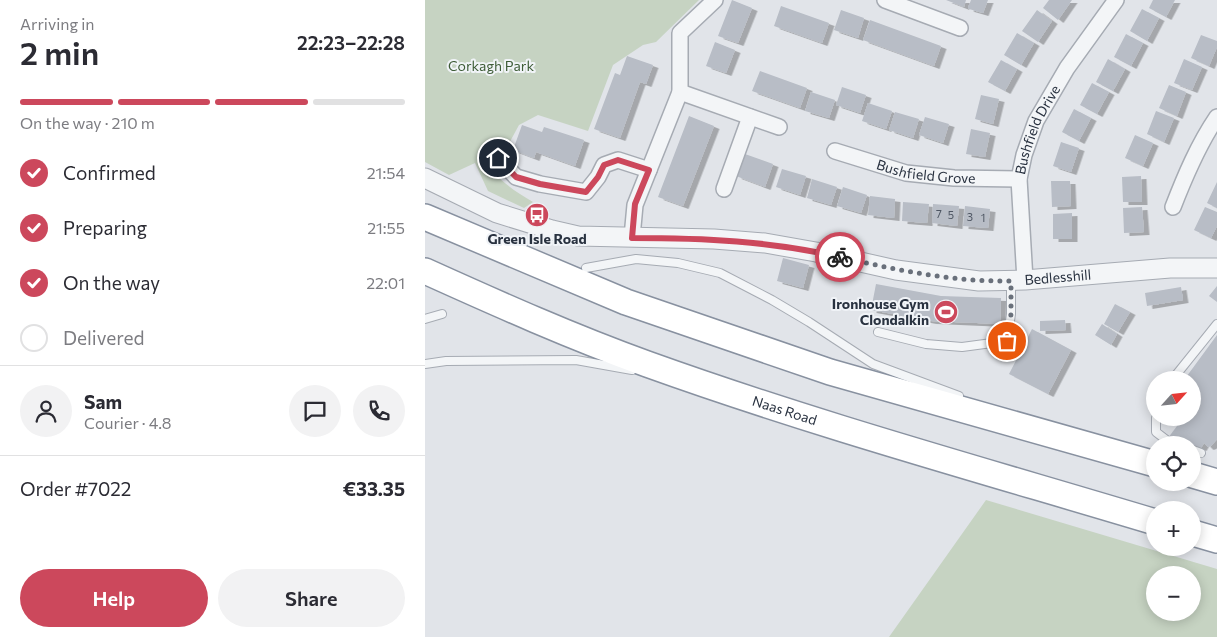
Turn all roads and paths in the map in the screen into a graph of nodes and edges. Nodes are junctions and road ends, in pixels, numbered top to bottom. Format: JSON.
{"nodes":[{"id":1,"x":715,"y":0,"type":"edge"},
{"id":2,"x":885,"y":0,"type":"edge"},
{"id":3,"x":1116,"y":0,"type":"edge"},
{"id":4,"x":960,"y":28,"type":"dead end"},
{"id":5,"x":680,"y":92,"type":"junction"},
{"id":6,"x":751,"y":117,"type":"junction"},
{"id":7,"x":1217,"y":117,"type":"edge"},
{"id":8,"x":779,"y":127,"type":"dead end"},
{"id":9,"x":835,"y":151,"type":"dead end"},
{"id":10,"x":498,"y":158,"type":"dead end"},
{"id":11,"x":649,"y":170,"type":"junction"},
{"id":12,"x":425,"y":178,"type":"edge"},
{"id":13,"x":1019,"y":179,"type":"junction"},
{"id":14,"x":724,"y":189,"type":"dead end"},
{"id":15,"x":1173,"y":207,"type":"dead end"},
{"id":16,"x":425,"y":217,"type":"edge"},
{"id":17,"x":632,"y":238,"type":"junction"},
{"id":18,"x":586,"y":268,"type":"dead end"},
{"id":19,"x":1217,"y":268,"type":"edge"},
{"id":20,"x":425,"y":271,"type":"edge"},
{"id":21,"x":1018,"y":281,"type":"junction"},
{"id":22,"x":442,"y":314,"type":"dead end"},
{"id":23,"x":425,"y":319,"type":"edge"},
{"id":24,"x":1217,"y":324,"type":"edge"},
{"id":25,"x":878,"y":332,"type":"dead end"},
{"id":26,"x":425,"y":364,"type":"edge"},
{"id":27,"x":1179,"y":371,"type":"edge"},
{"id":28,"x":700,"y":382,"type":"junction"},
{"id":29,"x":971,"y":401,"type":"dead end"},
{"id":30,"x":998,"y":411,"type":"dead end"},
{"id":31,"x":1156,"y":426,"type":"edge"},
{"id":32,"x":1161,"y":436,"type":"edge"},
{"id":33,"x":1146,"y":455,"type":"edge"},
{"id":34,"x":1146,"y":461,"type":"edge"},
{"id":35,"x":1201,"y":468,"type":"edge"},
{"id":36,"x":1201,"y":470,"type":"edge"},
{"id":37,"x":1217,"y":475,"type":"edge"},
{"id":38,"x":1217,"y":482,"type":"edge"},
{"id":39,"x":1146,"y":519,"type":"edge"},
{"id":40,"x":1201,"y":535,"type":"edge"},
{"id":41,"x":1217,"y":540,"type":"edge"}],
"edges":[{"from":1,"to":5,"type":"street"},
{"from":2,"to":4,"type":"street"},
{"from":3,"to":13,"type":"street","name":"Bushfield Drive"},
{"from":5,"to":6,"type":"street"},
{"from":5,"to":11,"type":"street"},
{"from":6,"to":8,"type":"street"},
{"from":6,"to":14,"type":"street"},
{"from":7,"to":15,"type":"street"},
{"from":9,"to":13,"type":"street","name":"Bushfield Grove"},
{"from":10,"to":11,"type":"street"},
{"from":11,"to":17,"type":"street"},
{"from":12,"to":17,"type":"street"},
{"from":13,"to":21,"type":"street","name":"Bushfield Drive"},
{"from":16,"to":34,"type":"highway"},
{"from":17,"to":21,"type":"street","name":"Bedlesshill"},
{"from":18,"to":29,"type":"lane"},
{"from":19,"to":21,"type":"street","name":"Bedlesshill"},
{"from":20,"to":28,"type":"highway","name":"Naas Road"},
{"from":21,"to":25,"type":"lane"},
{"from":22,"to":23,"type":"lane"},
{"from":24,"to":27,"type":"lane"},
{"from":26,"to":28,"type":"lane"},
{"from":28,"to":39,"type":"highway","name":"Naas Road"},
{"from":30,"to":33,"type":"lane"},
{"from":31,"to":32,"type":"lane"},
{"from":35,"to":38,"type":"highway"},
{"from":36,"to":37,"type":"lane"},
{"from":40,"to":41,"type":"highway"}]}
